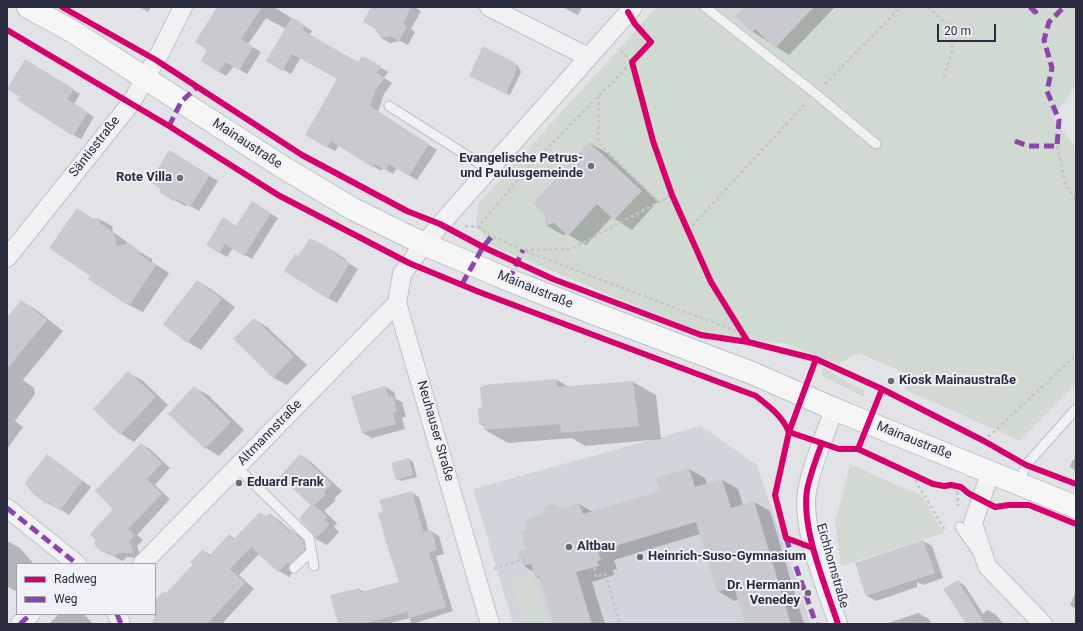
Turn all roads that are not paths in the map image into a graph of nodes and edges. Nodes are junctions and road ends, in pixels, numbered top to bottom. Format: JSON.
{"nodes":[{"id":1,"x":28,"y":7,"type":"edge"},
{"id":2,"x":183,"y":7,"type":"edge"},
{"id":3,"x":489,"y":7,"type":"edge"},
{"id":4,"x":705,"y":7,"type":"edge"},
{"id":5,"x":629,"y":9,"type":"edge"},
{"id":6,"x":588,"y":57,"type":"junction"},
{"id":7,"x":144,"y":78,"type":"junction"},
{"id":8,"x":389,"y":106,"type":"dead end"},
{"id":9,"x":876,"y":144,"type":"dead end"},
{"id":10,"x":488,"y":169,"type":"junction"},
{"id":11,"x":424,"y":244,"type":"junction"},
{"id":12,"x":7,"y":258,"type":"edge"},
{"id":13,"x":397,"y":303,"type":"junction"},
{"id":14,"x":834,"y":409,"type":"junction"},
{"id":15,"x":1076,"y":409,"type":"edge"},
{"id":16,"x":237,"y":467,"type":"junction"},
{"id":17,"x":991,"y":472,"type":"junction"},
{"id":18,"x":1019,"y":483,"type":"junction"},
{"id":19,"x":1076,"y":507,"type":"edge"},
{"id":20,"x":7,"y":508,"type":"edge"},
{"id":21,"x":960,"y":527,"type":"dead end"},
{"id":22,"x":311,"y":552,"type":"junction"},
{"id":23,"x":76,"y":563,"type":"edge"},
{"id":24,"x":143,"y":563,"type":"edge"},
{"id":25,"x":314,"y":566,"type":"dead end"},
{"id":26,"x":987,"y":566,"type":"junction"},
{"id":27,"x":294,"y":568,"type":"dead end"},
{"id":28,"x":30,"y":615,"type":"edge"},
{"id":29,"x":20,"y":624,"type":"edge"},
{"id":30,"x":490,"y":624,"type":"edge"},
{"id":31,"x":838,"y":624,"type":"edge"},
{"id":32,"x":1043,"y":624,"type":"edge"}],
"edges":[{"from":1,"to":7,"type":"main road","name":"Mainaustraße"},
{"from":2,"to":7,"type":"street","name":"Säntisstraße"},
{"from":3,"to":6,"type":"street"},
{"from":4,"to":9,"type":"lane"},
{"from":5,"to":6,"type":"street","name":"Neuhauser Straße"},
{"from":6,"to":10,"type":"street","name":"Neuhauser Straße"},
{"from":7,"to":11,"type":"main road","name":"Mainaustraße"},
{"from":7,"to":12,"type":"street","name":"Säntisstraße"},
{"from":8,"to":10,"type":"lane"},
{"from":10,"to":11,"type":"street","name":"Neuhauser Straße"},
{"from":11,"to":13,"type":"street","name":"Neuhauser Straße"},
{"from":11,"to":14,"type":"main road","name":"Mainaustraße"},
{"from":13,"to":16,"type":"street","name":"Altmannstraße"},
{"from":13,"to":30,"type":"street","name":"Neuhauser Straße"},
{"from":14,"to":17,"type":"main road","name":"Mainaustraße"},
{"from":14,"to":31,"type":"street","name":"Eichhornstraße"},
{"from":15,"to":18,"type":"lane"},
{"from":16,"to":22,"type":"lane"},
{"from":16,"to":24,"type":"street","name":"Altmannstraße"},
{"from":17,"to":18,"type":"main road","name":"Mainaustraße"},
{"from":17,"to":26,"type":"street"},
{"from":18,"to":19,"type":"main road","name":"Mainaustraße"},
{"from":20,"to":23,"type":"street"},
{"from":21,"to":26,"type":"lane"},
{"from":22,"to":25,"type":"lane"},
{"from":22,"to":27,"type":"lane"},
{"from":26,"to":32,"type":"street"},
{"from":28,"to":29,"type":"street"}]}
